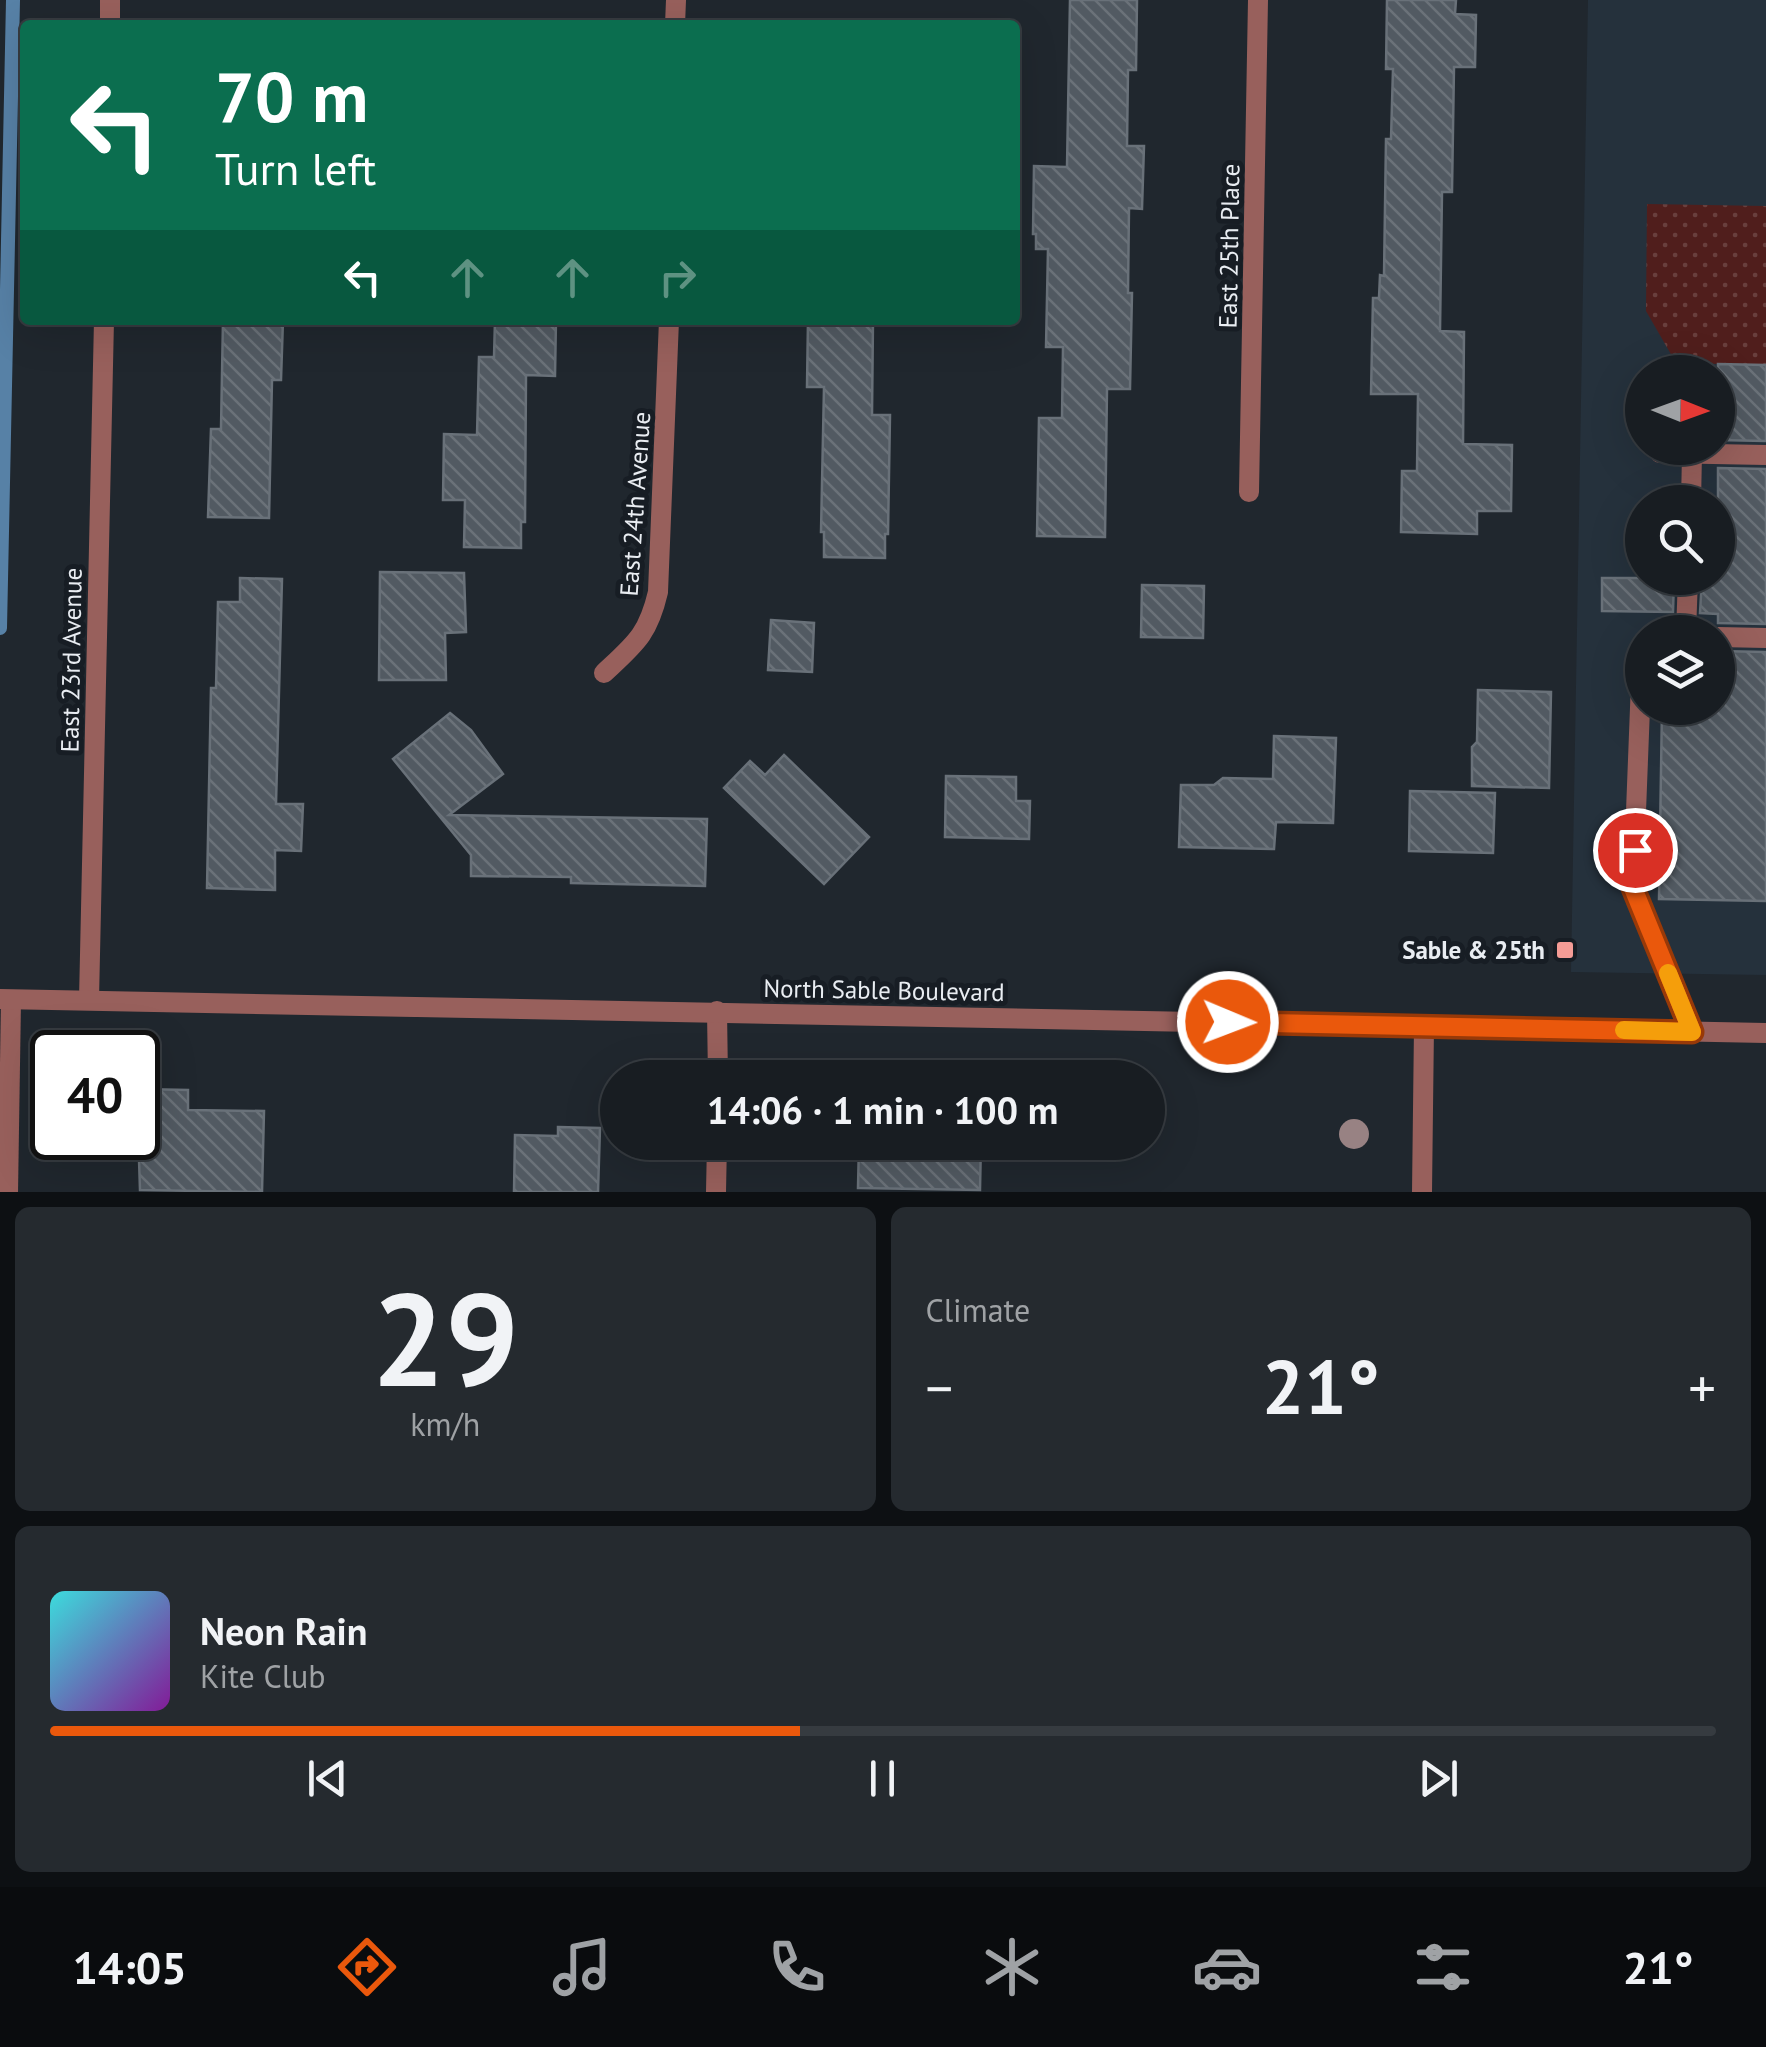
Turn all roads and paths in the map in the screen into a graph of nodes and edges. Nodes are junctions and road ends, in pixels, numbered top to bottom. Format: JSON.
{"nodes":[{"id":1,"x":1258,"y":0,"type":"edge"},
{"id":2,"x":104,"y":325,"type":"edge"},
{"id":3,"x":669,"y":325,"type":"edge"},
{"id":4,"x":1735,"y":455,"type":"edge"},
{"id":5,"x":1766,"y":455,"type":"edge"},
{"id":6,"x":1249,"y":492,"type":"dead end"},
{"id":7,"x":1735,"y":637,"type":"edge"},
{"id":8,"x":1766,"y":638,"type":"edge"},
{"id":9,"x":604,"y":673,"type":"dead end"},
{"id":10,"x":1639,"y":725,"type":"edge"},
{"id":11,"x":6,"y":1000,"type":"edge"},
{"id":12,"x":89,"y":1000,"type":"junction"},
{"id":13,"x":717,"y":1012,"type":"junction"},
{"id":14,"x":1424,"y":1026,"type":"junction"},
{"id":15,"x":1692,"y":1032,"type":"junction"},
{"id":16,"x":1766,"y":1033,"type":"edge"},
{"id":17,"x":718,"y":1060,"type":"edge"},
{"id":18,"x":717,"y":1160,"type":"edge"},
{"id":19,"x":8,"y":1192,"type":"edge"},
{"id":20,"x":716,"y":1192,"type":"edge"},
{"id":21,"x":1422,"y":1192,"type":"edge"}],
"edges":[{"from":1,"to":6,"type":"street","name":"East 25th Place"},
{"from":2,"to":12,"type":"street","name":"East 23rd Avenue"},
{"from":3,"to":9,"type":"street","name":"East 24th Avenue"},
{"from":4,"to":5,"type":"street"},
{"from":7,"to":8,"type":"street"},
{"from":10,"to":15,"type":"street"},
{"from":11,"to":12,"type":"street","name":"North Sable Boulevard"},
{"from":11,"to":19,"type":"street"},
{"from":12,"to":13,"type":"street","name":"North Sable Boulevard"},
{"from":13,"to":14,"type":"street","name":"North Sable Boulevard"},
{"from":13,"to":17,"type":"street"},
{"from":14,"to":15,"type":"street","name":"North Sable Boulevard"},
{"from":14,"to":21,"type":"street"},
{"from":15,"to":16,"type":"street","name":"North Sable Boulevard"},
{"from":18,"to":20,"type":"street"}]}
